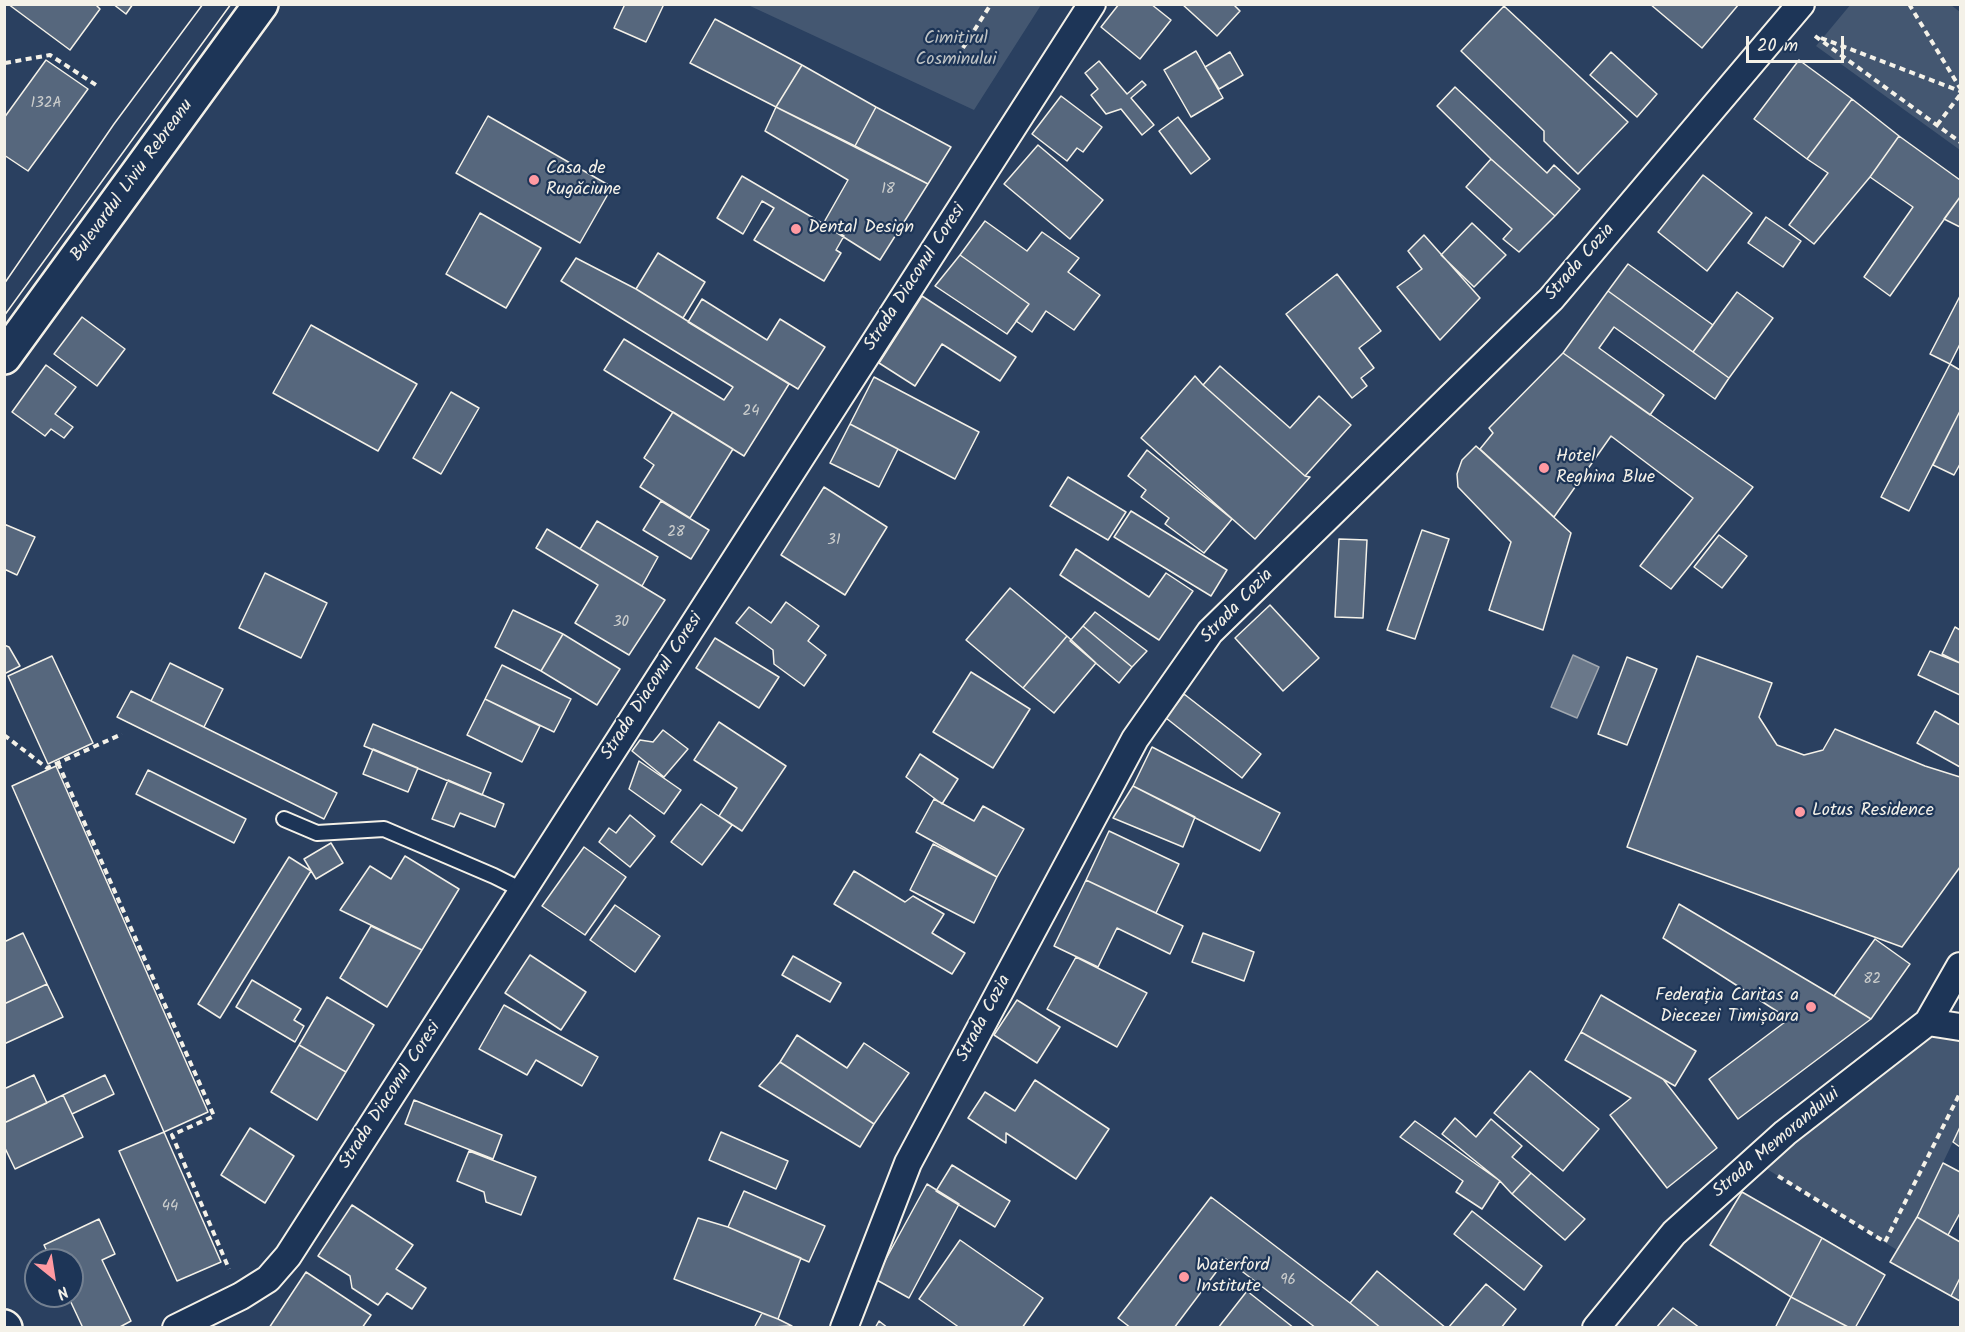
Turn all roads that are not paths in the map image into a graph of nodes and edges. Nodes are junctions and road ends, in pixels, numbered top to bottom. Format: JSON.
{"nodes":[{"id":1,"x":261,"y":4,"type":"edge"},
{"id":2,"x":1092,"y":4,"type":"edge"},
{"id":3,"x":1801,"y":4,"type":"edge"},
{"id":4,"x":4,"y":357,"type":"edge"},
{"id":5,"x":284,"y":819,"type":"dead end"},
{"id":6,"x":522,"y":891,"type":"junction"},
{"id":7,"x":1960,"y":966,"type":"edge"},
{"id":8,"x":1928,"y":1022,"type":"junction"},
{"id":9,"x":1960,"y":1027,"type":"edge"},
{"id":10,"x":176,"y":1328,"type":"edge"},
{"id":11,"x":844,"y":1328,"type":"edge"},
{"id":12,"x":1596,"y":1328,"type":"edge"}],
"edges":[{"from":1,"to":4,"type":"main road","name":"Bulevardul Liviu Rebreanu"},
{"from":2,"to":6,"type":"street","name":"Strada Diaconul Coresi"},
{"from":3,"to":11,"type":"street","name":"Strada Cozia"},
{"from":5,"to":6,"type":"lane"},
{"from":6,"to":10,"type":"street","name":"Strada Diaconul Coresi"},
{"from":7,"to":8,"type":"street","name":"Strada Memorandului"},
{"from":8,"to":9,"type":"street"},
{"from":8,"to":12,"type":"street","name":"Strada Memorandului"}]}
